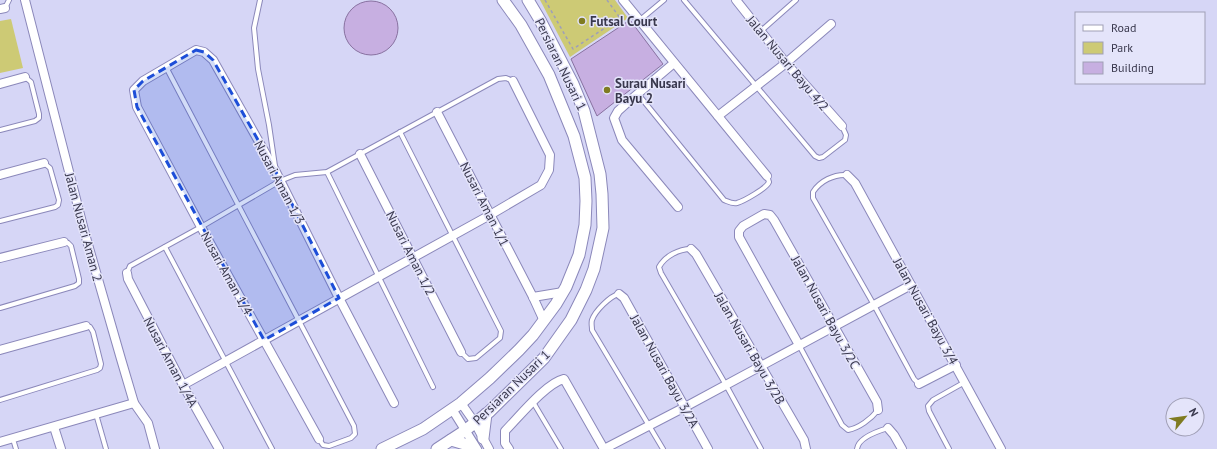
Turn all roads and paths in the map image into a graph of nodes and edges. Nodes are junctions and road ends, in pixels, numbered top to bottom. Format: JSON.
{"nodes":[{"id":1,"x":9,"y":0,"type":"edge"},
{"id":2,"x":25,"y":0,"type":"edge"},
{"id":3,"x":260,"y":0,"type":"edge"},
{"id":4,"x":503,"y":0,"type":"edge"},
{"id":5,"x":528,"y":0,"type":"edge"},
{"id":6,"x":545,"y":0,"type":"edge"},
{"id":7,"x":607,"y":0,"type":"edge"},
{"id":8,"x":623,"y":0,"type":"edge"},
{"id":9,"x":664,"y":0,"type":"edge"},
{"id":10,"x":684,"y":0,"type":"edge"},
{"id":11,"x":736,"y":0,"type":"edge"},
{"id":12,"x":796,"y":0,"type":"edge"},
{"id":13,"x":2,"y":9,"type":"edge"},
{"id":14,"x":640,"y":21,"type":"junction"},
{"id":15,"x":831,"y":24,"type":"dead end"},
{"id":16,"x":761,"y":31,"type":"junction"},
{"id":17,"x":674,"y":63,"type":"junction"},
{"id":18,"x":786,"y":63,"type":"junction"},
{"id":19,"x":166,"y":68,"type":"junction"},
{"id":20,"x":25,"y":77,"type":"joint"},
{"id":21,"x":513,"y":81,"type":"joint"},
{"id":22,"x":0,"y":84,"type":"edge"},
{"id":23,"x":756,"y":87,"type":"junction"},
{"id":24,"x":638,"y":94,"type":"junction"},
{"id":25,"x":137,"y":107,"type":"joint"},
{"id":26,"x":437,"y":112,"type":"junction"},
{"id":27,"x":718,"y":116,"type":"junction"},
{"id":28,"x":842,"y":126,"type":"joint"},
{"id":29,"x":0,"y":130,"type":"edge"},
{"id":30,"x":400,"y":132,"type":"junction"},
{"id":31,"x":360,"y":154,"type":"junction"},
{"id":32,"x":44,"y":163,"type":"joint"},
{"id":33,"x":276,"y":172,"type":"junction"},
{"id":34,"x":327,"y":172,"type":"junction"},
{"id":35,"x":0,"y":175,"type":"edge"},
{"id":36,"x":847,"y":175,"type":"joint"},
{"id":37,"x":767,"y":176,"type":"joint"},
{"id":38,"x":280,"y":181,"type":"junction"},
{"id":39,"x":238,"y":206,"type":"junction"},
{"id":40,"x":678,"y":207,"type":"dead end"},
{"id":41,"x":490,"y":215,"type":"junction"},
{"id":42,"x":0,"y":221,"type":"edge"},
{"id":43,"x":201,"y":227,"type":"junction"},
{"id":44,"x":452,"y":236,"type":"junction"},
{"id":45,"x":64,"y":242,"type":"joint"},
{"id":46,"x":165,"y":247,"type":"junction"},
{"id":47,"x":691,"y":249,"type":"joint"},
{"id":48,"x":413,"y":257,"type":"junction"},
{"id":49,"x":0,"y":258,"type":"edge"},
{"id":50,"x":127,"y":273,"type":"joint"},
{"id":51,"x":378,"y":276,"type":"junction"},
{"id":52,"x":911,"y":285,"type":"junction"},
{"id":53,"x":563,"y":292,"type":"junction"},
{"id":54,"x":619,"y":294,"type":"joint"},
{"id":55,"x":533,"y":297,"type":"junction"},
{"id":56,"x":339,"y":298,"type":"junction"},
{"id":57,"x":874,"y":305,"type":"junction"},
{"id":58,"x":0,"y":308,"type":"edge"},
{"id":59,"x":299,"y":320,"type":"junction"},
{"id":60,"x":544,"y":321,"type":"junction"},
{"id":61,"x":86,"y":326,"type":"joint"},
{"id":62,"x":834,"y":326,"type":"junction"},
{"id":63,"x":264,"y":340,"type":"junction"},
{"id":64,"x":799,"y":345,"type":"junction"},
{"id":65,"x":0,"y":350,"type":"edge"},
{"id":66,"x":461,"y":352,"type":"joint"},
{"id":67,"x":225,"y":361,"type":"junction"},
{"id":68,"x":761,"y":365,"type":"junction"},
{"id":69,"x":956,"y":365,"type":"junction"},
{"id":70,"x":966,"y":382,"type":"junction"},
{"id":71,"x":919,"y":384,"type":"joint"},
{"id":72,"x":183,"y":385,"type":"junction"},
{"id":73,"x":726,"y":385,"type":"junction"},
{"id":74,"x":433,"y":387,"type":"dead end"},
{"id":75,"x":0,"y":400,"type":"edge"},
{"id":76,"x":533,"y":402,"type":"junction"},
{"id":77,"x":134,"y":403,"type":"junction"},
{"id":78,"x":394,"y":403,"type":"dead end"},
{"id":79,"x":456,"y":406,"type":"junction"},
{"id":80,"x":685,"y":407,"type":"junction"},
{"id":81,"x":878,"y":410,"type":"joint"},
{"id":82,"x":96,"y":414,"type":"junction"},
{"id":83,"x":486,"y":414,"type":"junction"},
{"id":84,"x":649,"y":425,"type":"junction"},
{"id":85,"x":54,"y":427,"type":"junction"},
{"id":86,"x":470,"y":427,"type":"junction"},
{"id":87,"x":888,"y":428,"type":"joint"},
{"id":88,"x":13,"y":438,"type":"junction"},
{"id":89,"x":483,"y":438,"type":"junction"},
{"id":90,"x":319,"y":439,"type":"joint"},
{"id":91,"x":451,"y":440,"type":"junction"},
{"id":92,"x":0,"y":442,"type":"edge"},
{"id":93,"x":16,"y":449,"type":"edge"},
{"id":94,"x":61,"y":449,"type":"edge"},
{"id":95,"x":106,"y":449,"type":"edge"},
{"id":96,"x":155,"y":449,"type":"edge"},
{"id":97,"x":219,"y":449,"type":"edge"},
{"id":98,"x":272,"y":449,"type":"edge"},
{"id":99,"x":382,"y":449,"type":"edge"},
{"id":100,"x":437,"y":449,"type":"edge"},
{"id":101,"x":474,"y":449,"type":"edge"},
{"id":102,"x":477,"y":449,"type":"edge"},
{"id":103,"x":489,"y":449,"type":"edge"},
{"id":104,"x":509,"y":449,"type":"edge"},
{"id":105,"x":561,"y":449,"type":"edge"},
{"id":106,"x":604,"y":449,"type":"edge"},
{"id":107,"x":663,"y":449,"type":"edge"},
{"id":108,"x":708,"y":449,"type":"edge"},
{"id":109,"x":761,"y":449,"type":"edge"},
{"id":110,"x":805,"y":449,"type":"edge"},
{"id":111,"x":856,"y":449,"type":"edge"},
{"id":112,"x":902,"y":449,"type":"edge"},
{"id":113,"x":949,"y":449,"type":"edge"},
{"id":114,"x":1002,"y":449,"type":"edge"}],
"edges":[{"from":1,"to":13,"type":"lane"},
{"from":2,"to":77,"type":"street","name":"Jalan Nusari Aman 2"},
{"from":3,"to":33,"type":"lane"},
{"from":4,"to":53,"type":"main road","name":"Persiaran Nusari 1"},
{"from":5,"to":83,"type":"main road","name":"Persiaran Nusari 1"},
{"from":6,"to":7,"type":"path"},
{"from":8,"to":14,"type":"street"},
{"from":9,"to":14,"type":"lane"},
{"from":10,"to":23,"type":"lane"},
{"from":11,"to":16,"type":"street","name":"Jalan Nusari Bayu 4/2"},
{"from":12,"to":16,"type":"lane"},
{"from":14,"to":17,"type":"street"},
{"from":15,"to":18,"type":"street"},
{"from":16,"to":18,"type":"street","name":"Jalan Nusari Bayu 4/2"},
{"from":17,"to":24,"type":"street"},
{"from":17,"to":27,"type":"street"},
{"from":18,"to":23,"type":"street"},
{"from":18,"to":28,"type":"street","name":"Jalan Nusari Bayu 4/2"},
{"from":19,"to":25,"type":"street","name":"Nusari Aman 1/3"},
{"from":19,"to":33,"type":"street","name":"Nusari Aman 1/3"},
{"from":19,"to":39,"type":"lane"},
{"from":20,"to":22,"type":"street"},
{"from":20,"to":29,"type":"lane"},
{"from":21,"to":26,"type":"lane"},
{"from":21,"to":41,"type":"street"},
{"from":23,"to":27,"type":"street"},
{"from":23,"to":28,"type":"lane"},
{"from":24,"to":37,"type":"lane"},
{"from":24,"to":40,"type":"street"},
{"from":25,"to":43,"type":"street","name":"Nusari Aman 1/4"},
{"from":26,"to":30,"type":"lane"},
{"from":26,"to":41,"type":"street","name":"Nusari Aman 1/1"},
{"from":27,"to":37,"type":"street"},
{"from":30,"to":31,"type":"lane"},
{"from":30,"to":44,"type":"lane"},
{"from":31,"to":34,"type":"lane"},
{"from":31,"to":48,"type":"street","name":"Nusari Aman 1/2"},
{"from":32,"to":35,"type":"street"},
{"from":32,"to":42,"type":"lane"},
{"from":33,"to":38,"type":"street","name":"Nusari Aman 1/3"},
{"from":34,"to":38,"type":"lane"},
{"from":34,"to":51,"type":"lane"},
{"from":36,"to":52,"type":"street","name":"Jalan Nusari Bayu 3/4"},
{"from":36,"to":57,"type":"lane"},
{"from":38,"to":39,"type":"lane"},
{"from":38,"to":56,"type":"street","name":"Nusari Aman 1/3"},
{"from":39,"to":43,"type":"lane"},
{"from":39,"to":59,"type":"lane"},
{"from":41,"to":44,"type":"street"},
{"from":41,"to":55,"type":"street","name":"Nusari Aman 1/1"},
{"from":43,"to":46,"type":"lane"},
{"from":43,"to":63,"type":"street","name":"Nusari Aman 1/4"},
{"from":44,"to":48,"type":"street"},
{"from":44,"to":66,"type":"lane"},
{"from":45,"to":49,"type":"street"},
{"from":45,"to":58,"type":"lane"},
{"from":46,"to":50,"type":"lane"},
{"from":46,"to":67,"type":"lane"},
{"from":47,"to":68,"type":"street","name":"Jalan Nusari Bayu 3/2B"},
{"from":47,"to":73,"type":"lane"},
{"from":48,"to":51,"type":"street"},
{"from":48,"to":66,"type":"street","name":"Nusari Aman 1/2"},
{"from":50,"to":72,"type":"street","name":"Nusari Aman 1/4A"},
{"from":51,"to":56,"type":"street"},
{"from":51,"to":74,"type":"lane"},
{"from":52,"to":57,"type":"street"},
{"from":52,"to":69,"type":"street","name":"Jalan Nusari Bayu 3/4"},
{"from":53,"to":55,"type":"street"},
{"from":53,"to":60,"type":"main road","name":"Persiaran Nusari 1"},
{"from":54,"to":80,"type":"street","name":"Jalan Nusari Bayu 3/2A"},
{"from":54,"to":84,"type":"lane"},
{"from":55,"to":60,"type":"street","name":"Nusari Aman 1/1"},
{"from":56,"to":59,"type":"street"},
{"from":56,"to":78,"type":"street","name":"Nusari Aman 1/3"},
{"from":57,"to":62,"type":"street"},
{"from":57,"to":71,"type":"lane"},
{"from":59,"to":63,"type":"street"},
{"from":59,"to":90,"type":"lane"},
{"from":60,"to":79,"type":"main road","name":"Persiaran Nusari 1"},
{"from":61,"to":65,"type":"street"},
{"from":61,"to":75,"type":"lane"},
{"from":62,"to":64,"type":"street"},
{"from":62,"to":64,"type":"street","name":"Jalan Nusari Bayu 3/2C"},
{"from":62,"to":81,"type":"street","name":"Jalan Nusari Bayu 3/2C"},
{"from":63,"to":67,"type":"street"},
{"from":63,"to":90,"type":"street","name":"Nusari Aman 1/4"},
{"from":64,"to":68,"type":"street"},
{"from":64,"to":81,"type":"lane"},
{"from":67,"to":72,"type":"street"},
{"from":67,"to":98,"type":"lane"},
{"from":68,"to":73,"type":"street"},
{"from":68,"to":110,"type":"street","name":"Jalan Nusari Bayu 3/2B"},
{"from":69,"to":70,"type":"street","name":"Jalan Nusari Bayu 3/4"},
{"from":69,"to":71,"type":"street"},
{"from":70,"to":113,"type":"lane"},
{"from":70,"to":114,"type":"street","name":"Jalan Nusari Bayu 3/4"},
{"from":72,"to":97,"type":"street","name":"Nusari Aman 1/4A"},
{"from":73,"to":80,"type":"street"},
{"from":73,"to":109,"type":"lane"},
{"from":76,"to":104,"type":"street"},
{"from":76,"to":105,"type":"lane"},
{"from":76,"to":106,"type":"street"},
{"from":77,"to":82,"type":"street"},
{"from":77,"to":96,"type":"street","name":"Jalan Nusari Aman 2"},
{"from":79,"to":86,"type":"street"},
{"from":79,"to":99,"type":"main road","name":"Persiaran Nusari 1"},
{"from":80,"to":84,"type":"street"},
{"from":80,"to":108,"type":"street","name":"Jalan Nusari Bayu 3/2A"},
{"from":82,"to":85,"type":"street"},
{"from":82,"to":95,"type":"lane"},
{"from":83,"to":86,"type":"main road","name":"Persiaran Nusari 1"},
{"from":83,"to":89,"type":"main road"},
{"from":84,"to":106,"type":"street"},
{"from":84,"to":107,"type":"lane"},
{"from":85,"to":88,"type":"street"},
{"from":85,"to":94,"type":"street"},
{"from":86,"to":89,"type":"street"},
{"from":86,"to":91,"type":"main road","name":"Persiaran Nusari 1"},
{"from":86,"to":102,"type":"street"},
{"from":87,"to":111,"type":"lane"},
{"from":87,"to":112,"type":"street"},
{"from":88,"to":92,"type":"street"},
{"from":88,"to":93,"type":"lane"},
{"from":89,"to":103,"type":"street"},
{"from":91,"to":100,"type":"main road","name":"Persiaran Nusari 1"},
{"from":91,"to":101,"type":"main road"}]}
